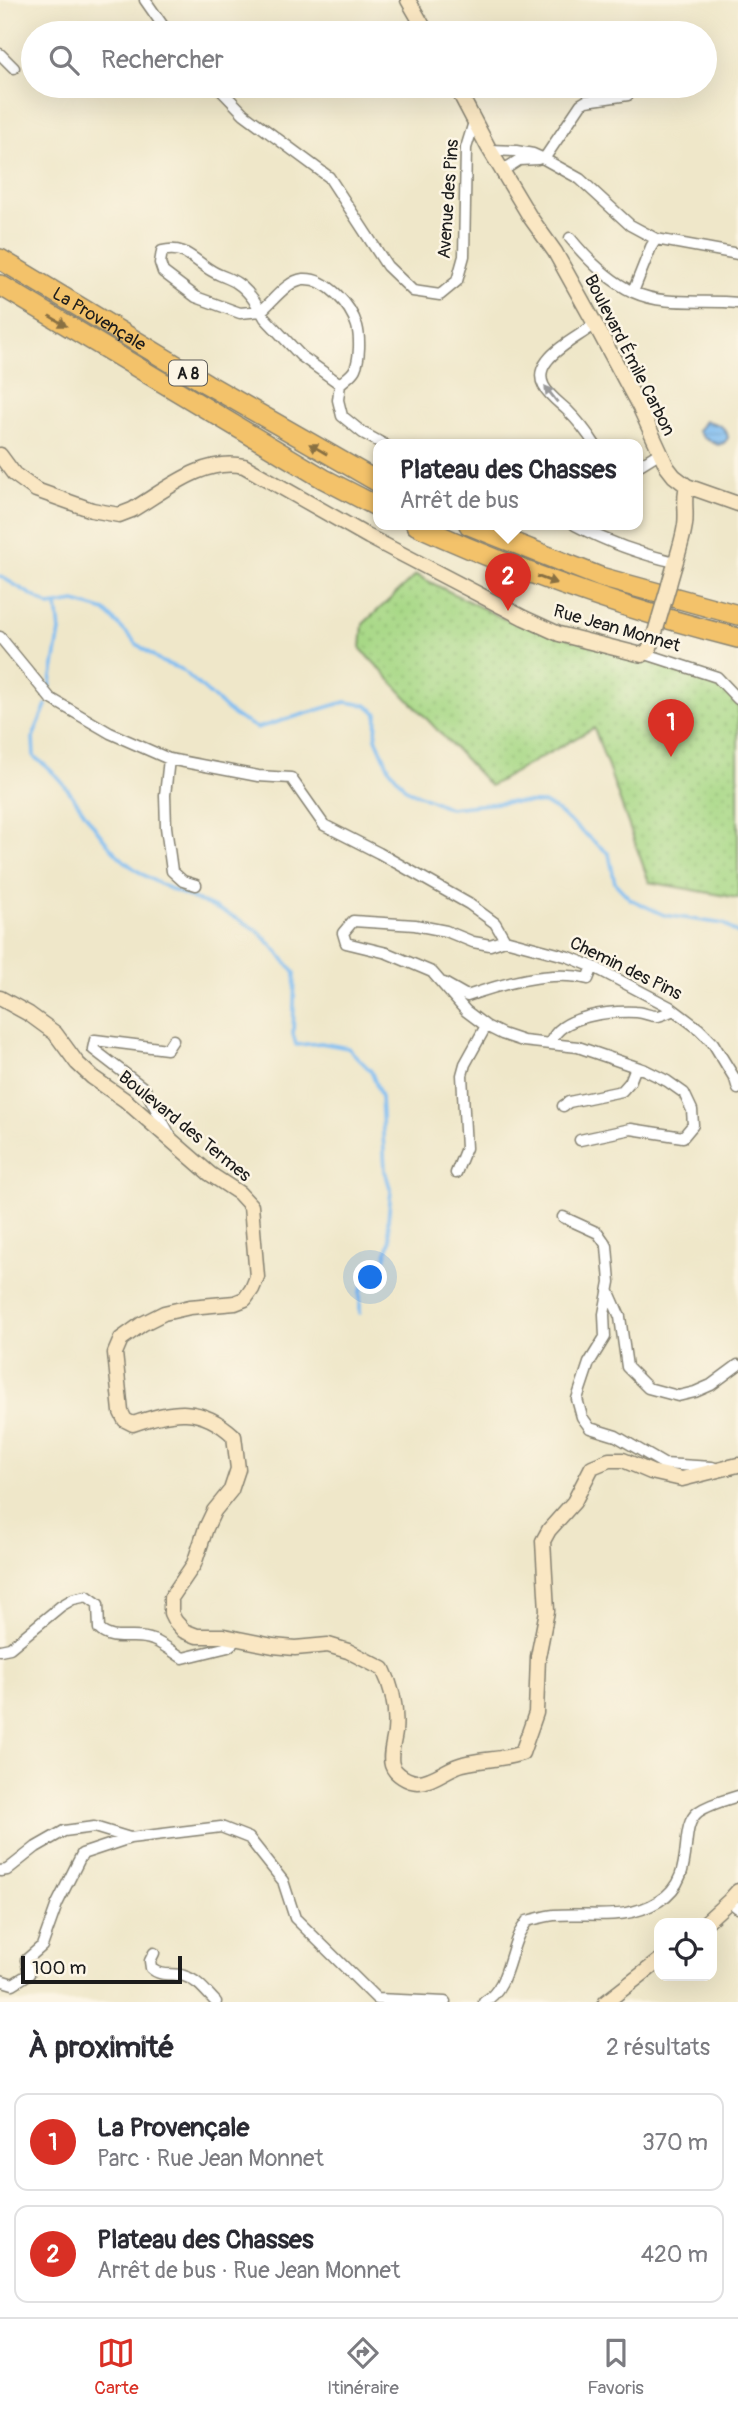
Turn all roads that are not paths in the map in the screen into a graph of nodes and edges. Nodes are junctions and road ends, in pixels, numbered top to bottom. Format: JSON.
{"nodes":[{"id":1,"x":145,"y":0,"type":"edge"},
{"id":2,"x":408,"y":0,"type":"edge"},
{"id":3,"x":160,"y":21,"type":"edge"},
{"id":4,"x":420,"y":21,"type":"edge"},
{"id":5,"x":0,"y":54,"type":"edge"},
{"id":6,"x":14,"y":68,"type":"dead end"},
{"id":7,"x":229,"y":98,"type":"edge"},
{"id":8,"x":463,"y":98,"type":"edge"},
{"id":9,"x":610,"y":98,"type":"edge"},
{"id":10,"x":475,"y":119,"type":"junction"},
{"id":11,"x":489,"y":150,"type":"junction"},
{"id":12,"x":544,"y":159,"type":"junction"},
{"id":13,"x":502,"y":171,"type":"junction"},
{"id":14,"x":570,"y":238,"type":"dead end"},
{"id":15,"x":656,"y":239,"type":"junction"},
{"id":16,"x":738,"y":254,"type":"edge"},
{"id":17,"x":0,"y":259,"type":"edge"},
{"id":18,"x":0,"y":285,"type":"edge"},
{"id":19,"x":633,"y":292,"type":"junction"},
{"id":20,"x":738,"y":303,"type":"edge"},
{"id":21,"x":261,"y":312,"type":"junction"},
{"id":22,"x":595,"y":324,"type":"junction"},
{"id":23,"x":340,"y":384,"type":"junction"},
{"id":24,"x":374,"y":439,"type":"edge"},
{"id":25,"x":591,"y":439,"type":"edge"},
{"id":26,"x":659,"y":453,"type":"junction"},
{"id":27,"x":0,"y":455,"type":"edge"},
{"id":28,"x":643,"y":463,"type":"edge"},
{"id":29,"x":373,"y":479,"type":"edge"},
{"id":30,"x":687,"y":486,"type":"junction"},
{"id":31,"x":373,"y":504,"type":"edge"},
{"id":32,"x":738,"y":504,"type":"edge"},
{"id":33,"x":427,"y":530,"type":"edge"},
{"id":34,"x":480,"y":530,"type":"edge"},
{"id":35,"x":584,"y":530,"type":"edge"},
{"id":36,"x":675,"y":562,"type":"junction"},
{"id":37,"x":738,"y":615,"type":"edge"},
{"id":38,"x":0,"y":637,"type":"edge"},
{"id":39,"x":738,"y":638,"type":"edge"},
{"id":40,"x":646,"y":654,"type":"junction"},
{"id":41,"x":738,"y":699,"type":"edge"},
{"id":42,"x":169,"y":759,"type":"junction"},
{"id":43,"x":196,"y":886,"type":"dead end"},
{"id":44,"x":505,"y":940,"type":"junction"},
{"id":45,"x":593,"y":967,"type":"junction"},
{"id":46,"x":439,"y":980,"type":"junction"},
{"id":47,"x":0,"y":998,"type":"edge"},
{"id":48,"x":674,"y":1010,"type":"junction"},
{"id":49,"x":486,"y":1026,"type":"junction"},
{"id":50,"x":173,"y":1040,"type":"dead end"},
{"id":51,"x":551,"y":1042,"type":"junction"},
{"id":52,"x":636,"y":1066,"type":"junction"},
{"id":53,"x":738,"y":1089,"type":"edge"},
{"id":54,"x":563,"y":1106,"type":"dead end"},
{"id":55,"x":580,"y":1140,"type":"dead end"},
{"id":56,"x":175,"y":1144,"type":"junction"},
{"id":57,"x":456,"y":1173,"type":"dead end"},
{"id":58,"x":563,"y":1217,"type":"dead end"},
{"id":59,"x":609,"y":1292,"type":"junction"},
{"id":60,"x":738,"y":1365,"type":"edge"},
{"id":61,"x":738,"y":1465,"type":"edge"},
{"id":62,"x":719,"y":1471,"type":"junction"},
{"id":63,"x":239,"y":1638,"type":"junction"},
{"id":64,"x":0,"y":1650,"type":"edge"},
{"id":65,"x":738,"y":1796,"type":"edge"},
{"id":66,"x":130,"y":1838,"type":"junction"},
{"id":67,"x":0,"y":1871,"type":"edge"},
{"id":68,"x":735,"y":1900,"type":"edge"},
{"id":69,"x":712,"y":1918,"type":"edge"},
{"id":70,"x":154,"y":1953,"type":"dead end"},
{"id":71,"x":654,"y":1965,"type":"edge"},
{"id":72,"x":0,"y":1980,"type":"edge"},
{"id":73,"x":216,"y":2002,"type":"edge"},
{"id":74,"x":444,"y":2002,"type":"edge"},
{"id":75,"x":484,"y":2002,"type":"edge"},
{"id":76,"x":606,"y":2002,"type":"edge"}],
"edges":[{"from":1,"to":3,"type":"street"},
{"from":2,"to":4,"type":"street"},
{"from":5,"to":6,"type":"street"},
{"from":7,"to":10,"type":"street","name":"Avenue des Pins"},
{"from":8,"to":10,"type":"street","name":"Boulevard Émile Carbon"},
{"from":9,"to":12,"type":"street"},
{"from":10,"to":11,"type":"street","name":"Boulevard Émile Carbon"},
{"from":11,"to":12,"type":"street"},
{"from":11,"to":13,"type":"street","name":"Boulevard Émile Carbon"},
{"from":12,"to":13,"type":"street"},
{"from":12,"to":15,"type":"street"},
{"from":13,"to":22,"type":"street","name":"Boulevard Émile Carbon"},
{"from":14,"to":19,"type":"street"},
{"from":15,"to":16,"type":"street"},
{"from":15,"to":19,"type":"street"},
{"from":29,"to":17,"type":"highway","name":"La Provençale","number":"A 8","one_way":true},
{"from":18,"to":31,"type":"highway","name":"La Provençale","number":"A 8","one_way":true},
{"from":19,"to":20,"type":"street"},
{"from":21,"to":21,"type":"street"},
{"from":21,"to":23,"type":"street"},
{"from":21,"to":23,"type":"street"},
{"from":25,"to":22,"type":"street","one_way":true},
{"from":22,"to":26,"type":"street","name":"Boulevard Émile Carbon"},
{"from":23,"to":24,"type":"street"},
{"from":26,"to":28,"type":"street"},
{"from":26,"to":30,"type":"street","name":"Boulevard Émile Carbon"},
{"from":27,"to":40,"type":"street","name":"Rue Jean Monnet"},
{"from":30,"to":32,"type":"street"},
{"from":30,"to":36,"type":"street"},
{"from":33,"to":39,"type":"highway","one_way":true},
{"from":34,"to":37,"type":"highway"},
{"from":35,"to":36,"type":"street"},
{"from":36,"to":40,"type":"street","bridge":true},
{"from":38,"to":42,"type":"street"},
{"from":40,"to":41,"type":"street","name":"Rue Jean Monnet"},
{"from":42,"to":43,"type":"street"},
{"from":42,"to":44,"type":"street"},
{"from":44,"to":45,"type":"street","name":"Chemin des Pins"},
{"from":44,"to":46,"type":"street","name":"Chemin des Pins"},
{"from":45,"to":46,"type":"street"},
{"from":45,"to":48,"type":"street","name":"Chemin des Pins"},
{"from":46,"to":49,"type":"street"},
{"from":47,"to":56,"type":"street","name":"Boulevard des Termes"},
{"from":48,"to":51,"type":"street"},
{"from":48,"to":53,"type":"street","name":"Chemin des Pins"},
{"from":49,"to":51,"type":"street"},
{"from":49,"to":57,"type":"street"},
{"from":50,"to":56,"type":"street"},
{"from":51,"to":52,"type":"street"},
{"from":52,"to":54,"type":"street"},
{"from":52,"to":55,"type":"street"},
{"from":56,"to":63,"type":"street","name":"Boulevard des Termes"},
{"from":58,"to":59,"type":"street"},
{"from":59,"to":60,"type":"street"},
{"from":59,"to":62,"type":"street"},
{"from":61,"to":62,"type":"street","name":"Boulevard des Termes"},
{"from":62,"to":63,"type":"street","name":"Boulevard des Termes"},
{"from":63,"to":64,"type":"street"},
{"from":65,"to":75,"type":"street"},
{"from":66,"to":67,"type":"street"},
{"from":66,"to":72,"type":"street"},
{"from":66,"to":74,"type":"street"},
{"from":68,"to":69,"type":"street"},
{"from":70,"to":73,"type":"street"},
{"from":71,"to":76,"type":"street"}]}
